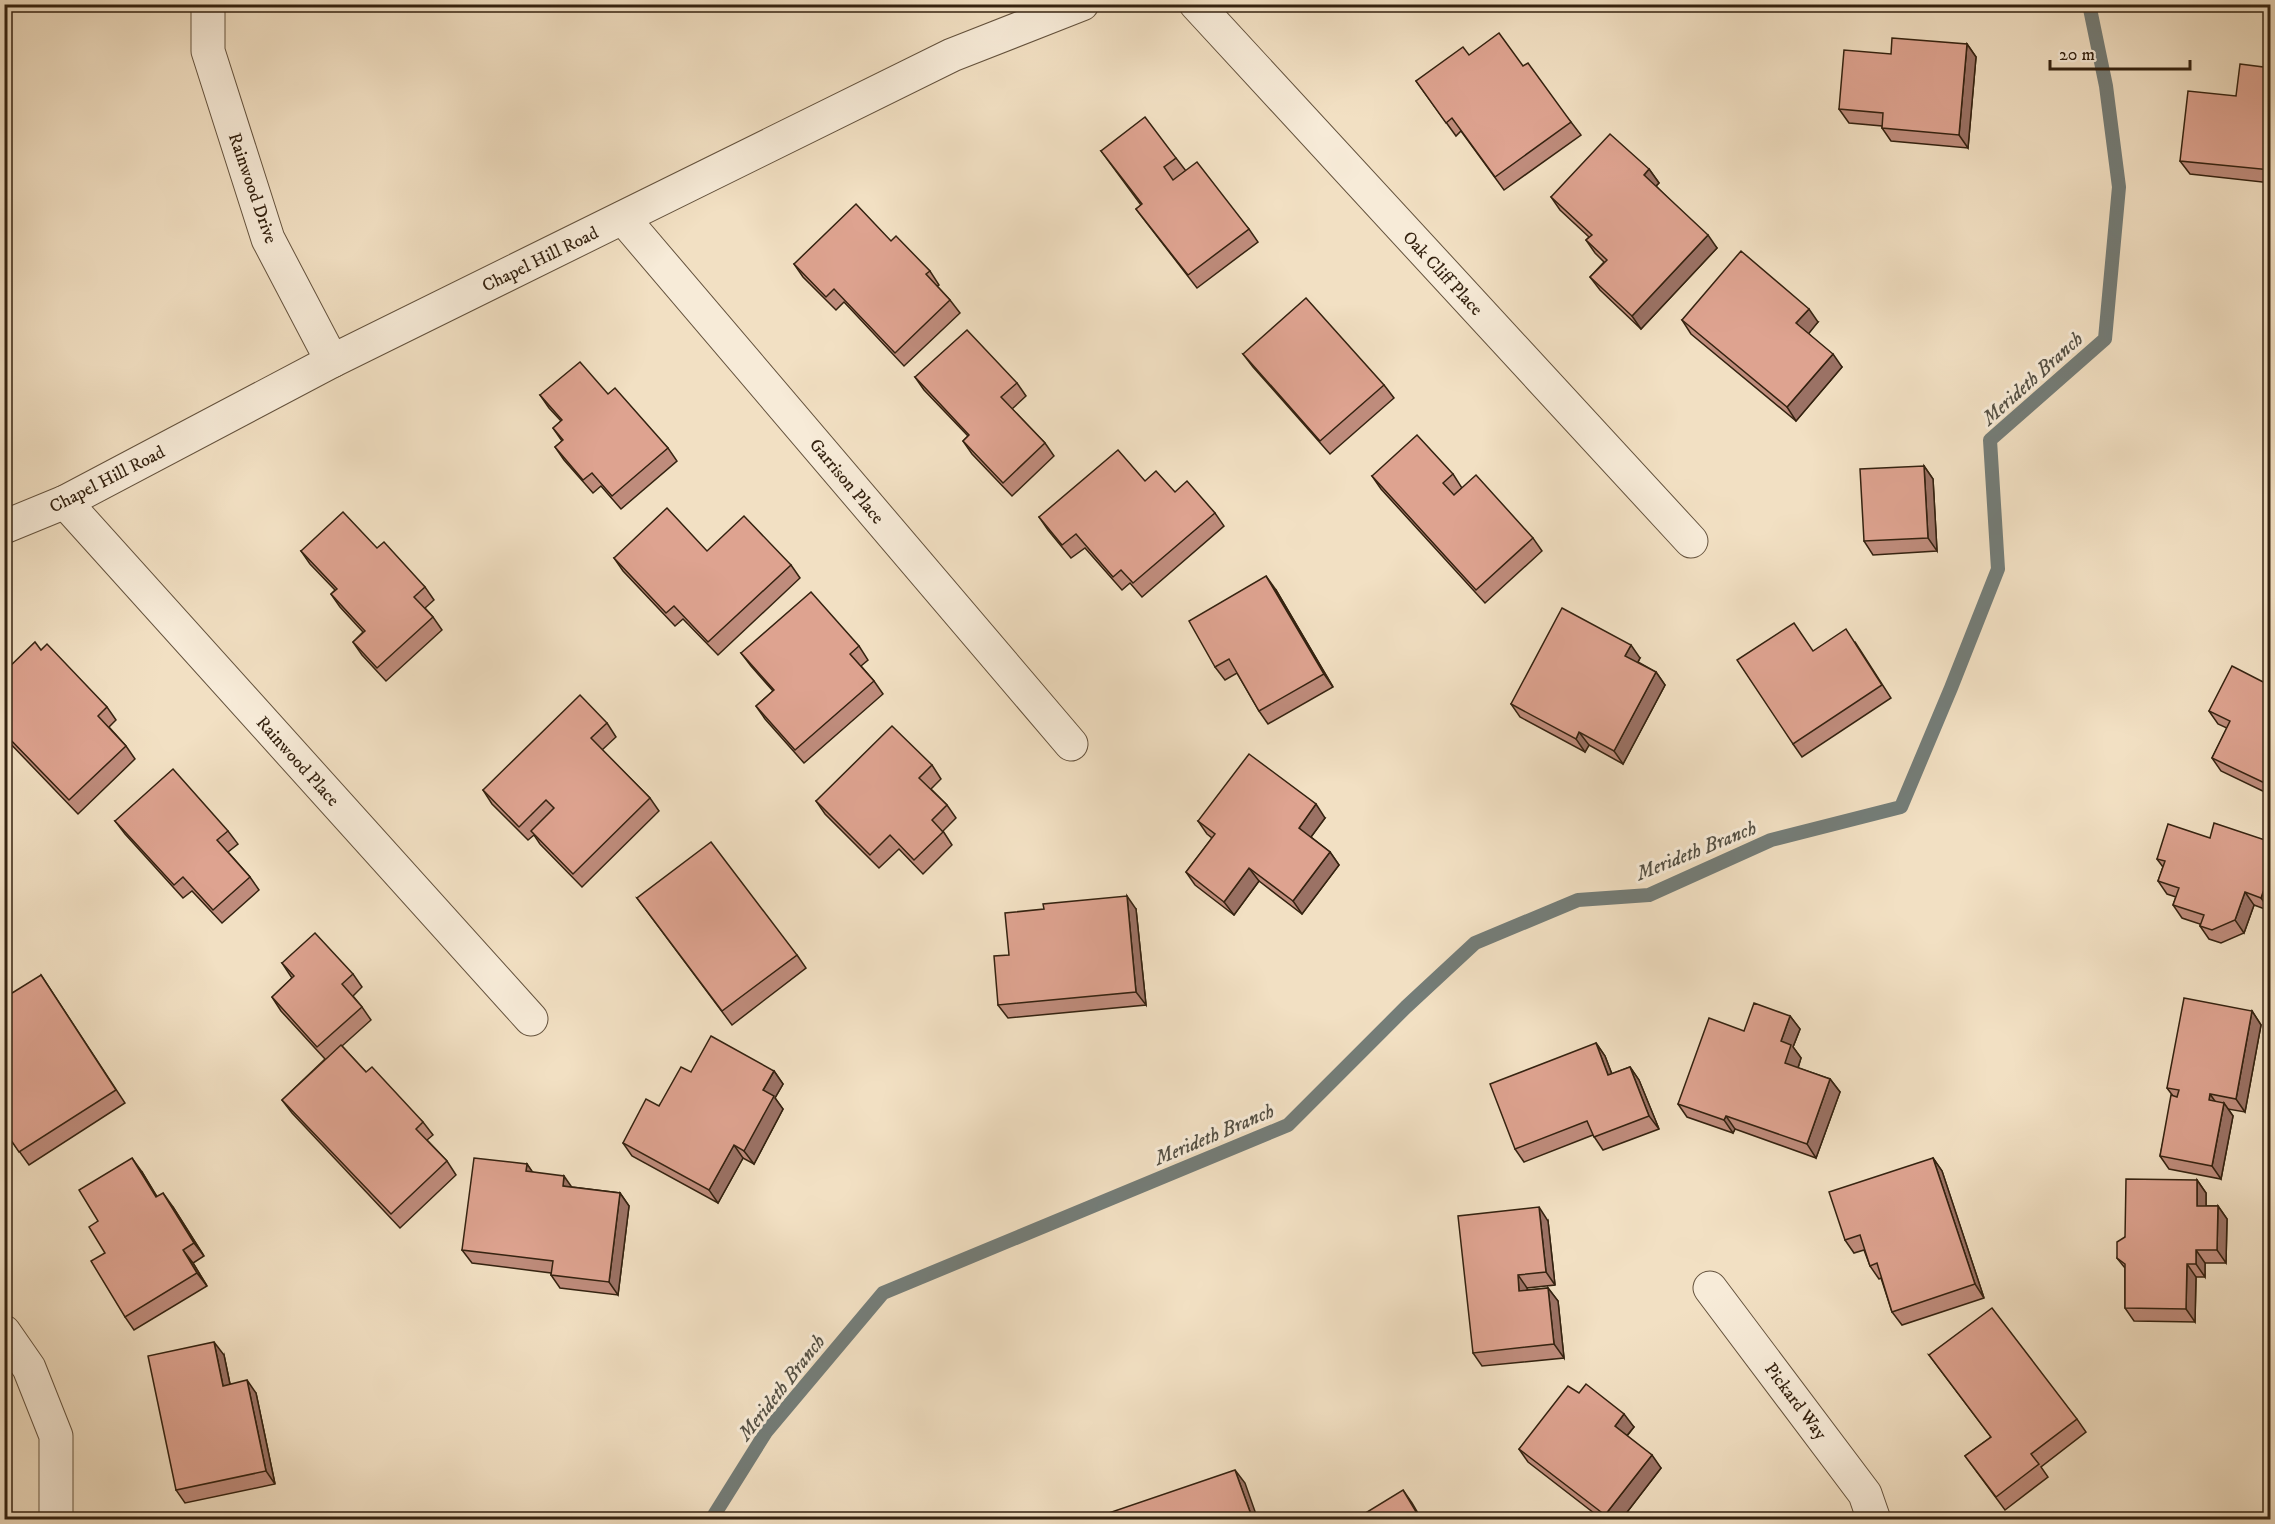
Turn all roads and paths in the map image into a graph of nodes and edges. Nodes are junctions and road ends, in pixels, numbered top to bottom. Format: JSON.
{"nodes":[{"id":1,"x":208,"y":4,"type":"edge"},
{"id":2,"x":1082,"y":4,"type":"edge"},
{"id":3,"x":1196,"y":4,"type":"edge"},
{"id":4,"x":624,"y":218,"type":"junction"},
{"id":5,"x":332,"y":361,"type":"junction"},
{"id":6,"x":65,"y":502,"type":"junction"},
{"id":7,"x":4,"y":527,"type":"edge"},
{"id":8,"x":1691,"y":540,"type":"dead end"},
{"id":9,"x":1071,"y":744,"type":"dead end"},
{"id":10,"x":531,"y":1019,"type":"dead end"},
{"id":11,"x":1710,"y":1287,"type":"dead end"},
{"id":12,"x":4,"y":1332,"type":"edge"},
{"id":13,"x":56,"y":1520,"type":"edge"},
{"id":14,"x":1874,"y":1520,"type":"edge"}],
"edges":[{"from":1,"to":5,"type":"street","name":"Rainwood Drive"},
{"from":2,"to":4,"type":"street","name":"Chapel Hill Road"},
{"from":3,"to":8,"type":"street","name":"Oak Cliff Place"},
{"from":4,"to":5,"type":"street","name":"Chapel Hill Road"},
{"from":4,"to":9,"type":"street","name":"Garrison Place"},
{"from":5,"to":6,"type":"street","name":"Chapel Hill Road"},
{"from":6,"to":7,"type":"street","name":"Chapel Hill Road"},
{"from":6,"to":10,"type":"street","name":"Rainwood Place"},
{"from":11,"to":14,"type":"street","name":"Pickard Way"},
{"from":12,"to":13,"type":"street"}]}
